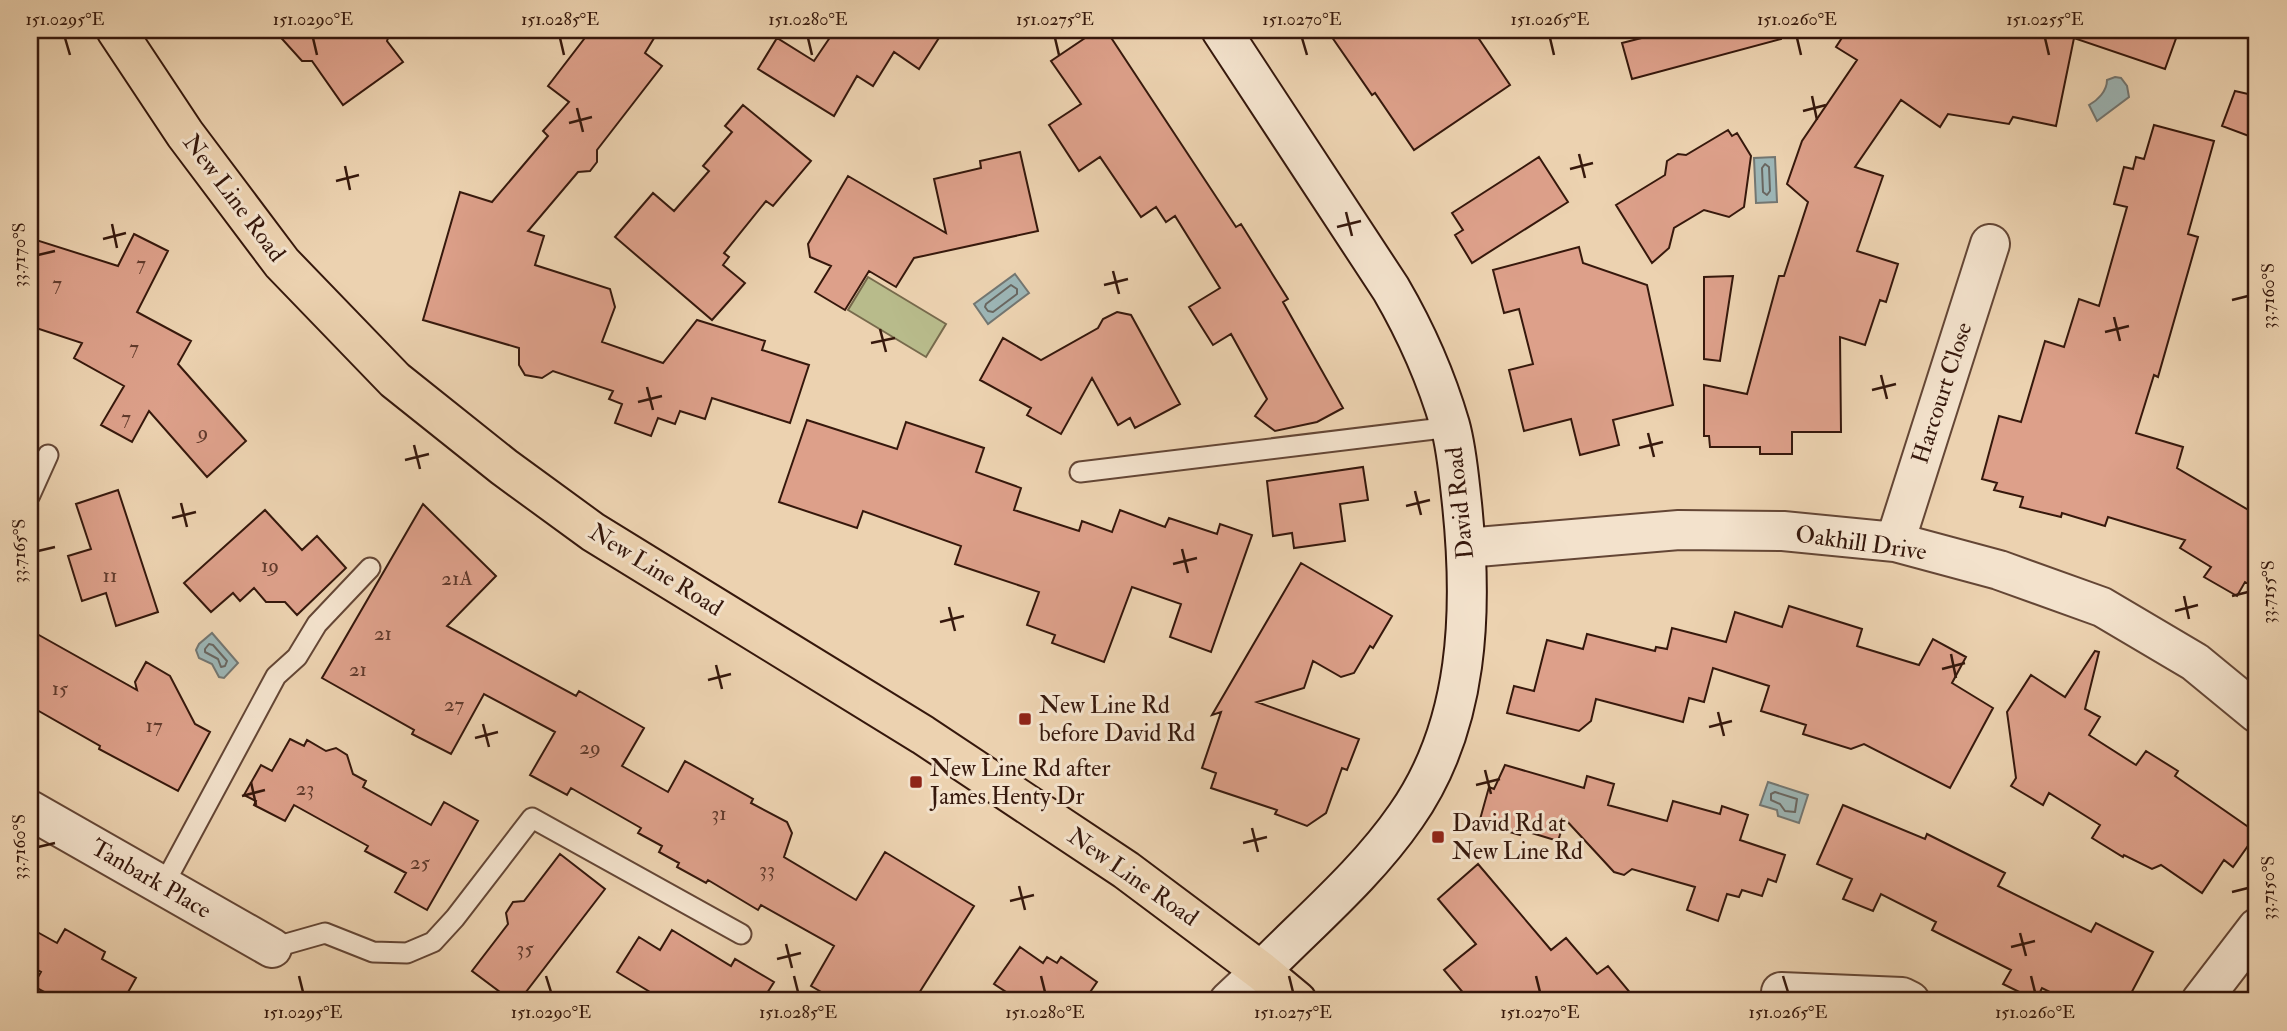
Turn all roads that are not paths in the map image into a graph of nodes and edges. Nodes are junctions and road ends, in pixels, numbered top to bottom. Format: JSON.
{"nodes":[{"id":1,"x":116,"y":30,"type":"edge"},
{"id":2,"x":1221,"y":30,"type":"edge"},
{"id":3,"x":1990,"y":244,"type":"dead end"},
{"id":4,"x":1451,"y":427,"type":"junction"},
{"id":5,"x":48,"y":455,"type":"dead end"},
{"id":6,"x":1080,"y":472,"type":"dead end"},
{"id":7,"x":30,"y":495,"type":"edge"},
{"id":8,"x":1895,"y":542,"type":"junction"},
{"id":9,"x":1466,"y":548,"type":"junction"},
{"id":10,"x":370,"y":568,"type":"dead end"},
{"id":11,"x":2257,"y":713,"type":"edge"},
{"id":12,"x":30,"y":810,"type":"edge"},
{"id":13,"x":163,"y":886,"type":"junction"},
{"id":14,"x":2257,"y":928,"type":"edge"},
{"id":15,"x":741,"y":934,"type":"dead end"},
{"id":16,"x":272,"y":948,"type":"joint"},
{"id":17,"x":1261,"y":971,"type":"junction"},
{"id":18,"x":1781,"y":992,"type":"dead end"},
{"id":19,"x":1229,"y":1001,"type":"edge"},
{"id":20,"x":1297,"y":1001,"type":"edge"},
{"id":21,"x":1910,"y":1001,"type":"edge"},
{"id":22,"x":2201,"y":1001,"type":"edge"}],
"edges":[{"from":1,"to":17,"type":"main road","name":"New Line Road"},
{"from":2,"to":4,"type":"street","name":"David Road"},
{"from":3,"to":8,"type":"street","name":"Harcourt Close"},
{"from":4,"to":6,"type":"lane"},
{"from":4,"to":9,"type":"street","name":"David Road"},
{"from":5,"to":7,"type":"lane"},
{"from":8,"to":9,"type":"street","name":"Oakhill Drive"},
{"from":8,"to":11,"type":"street","name":"Oakhill Drive"},
{"from":9,"to":17,"type":"street","name":"David Road"},
{"from":10,"to":13,"type":"lane"},
{"from":12,"to":13,"type":"street","name":"Tanbark Place"},
{"from":13,"to":16,"type":"street","name":"Tanbark Place"},
{"from":14,"to":22,"type":"street"},
{"from":15,"to":16,"type":"lane"},
{"from":17,"to":19,"type":"street","name":"David Road"},
{"from":17,"to":20,"type":"main road","name":"New Line Road"},
{"from":18,"to":21,"type":"street"}]}
